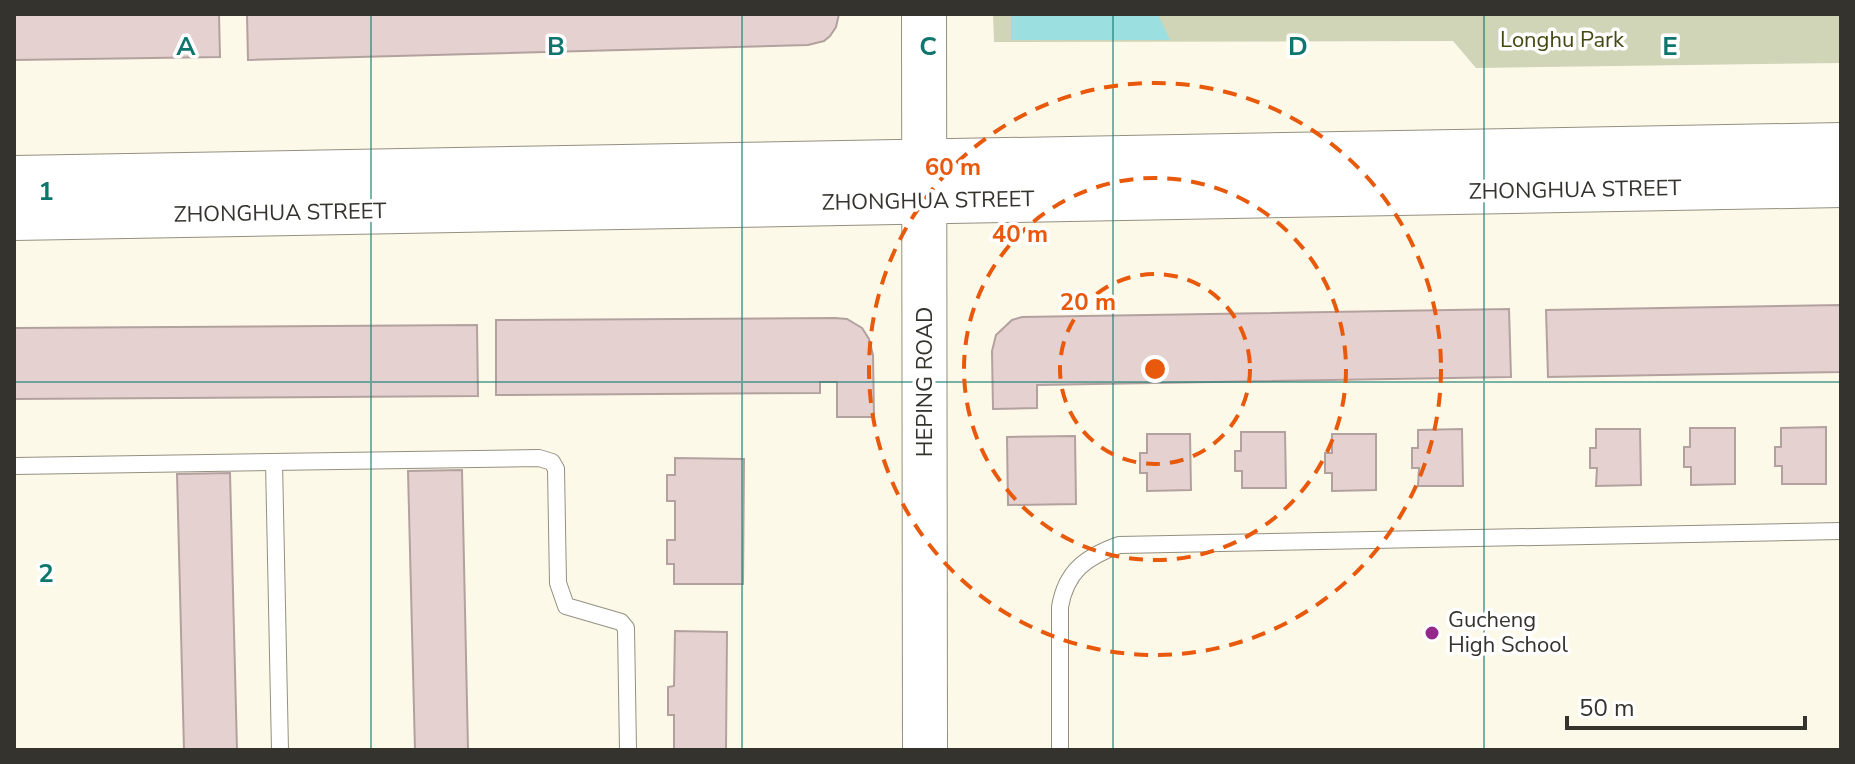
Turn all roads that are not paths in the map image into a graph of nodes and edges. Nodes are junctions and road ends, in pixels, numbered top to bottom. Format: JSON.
{"nodes":[{"id":1,"x":924,"y":14,"type":"edge"},
{"id":2,"x":1841,"y":145,"type":"edge"},
{"id":3,"x":14,"y":178,"type":"edge"},
{"id":4,"x":924,"y":182,"type":"junction"},
{"id":5,"x":1841,"y":185,"type":"edge"},
{"id":6,"x":14,"y":218,"type":"edge"},
{"id":7,"x":274,"y":462,"type":"junction"},
{"id":8,"x":14,"y":466,"type":"edge"},
{"id":9,"x":1841,"y":531,"type":"edge"},
{"id":10,"x":280,"y":750,"type":"edge"},
{"id":11,"x":628,"y":750,"type":"edge"},
{"id":12,"x":925,"y":750,"type":"edge"},
{"id":13,"x":1060,"y":750,"type":"edge"}],
"edges":[{"from":1,"to":4,"type":"main road","name":"HEPING ROAD"},
{"from":2,"to":4,"type":"main road","name":"ZHONGHUA STREET"},
{"from":3,"to":4,"type":"main road","name":"ZHONGHUA STREET"},
{"from":4,"to":5,"type":"main road","name":"ZHONGHUA STREET"},
{"from":4,"to":6,"type":"main road","name":"ZHONGHUA STREET"},
{"from":4,"to":12,"type":"main road","name":"HEPING ROAD"},
{"from":7,"to":8,"type":"lane"},
{"from":7,"to":10,"type":"lane"},
{"from":7,"to":11,"type":"lane"},
{"from":9,"to":13,"type":"lane"}]}
